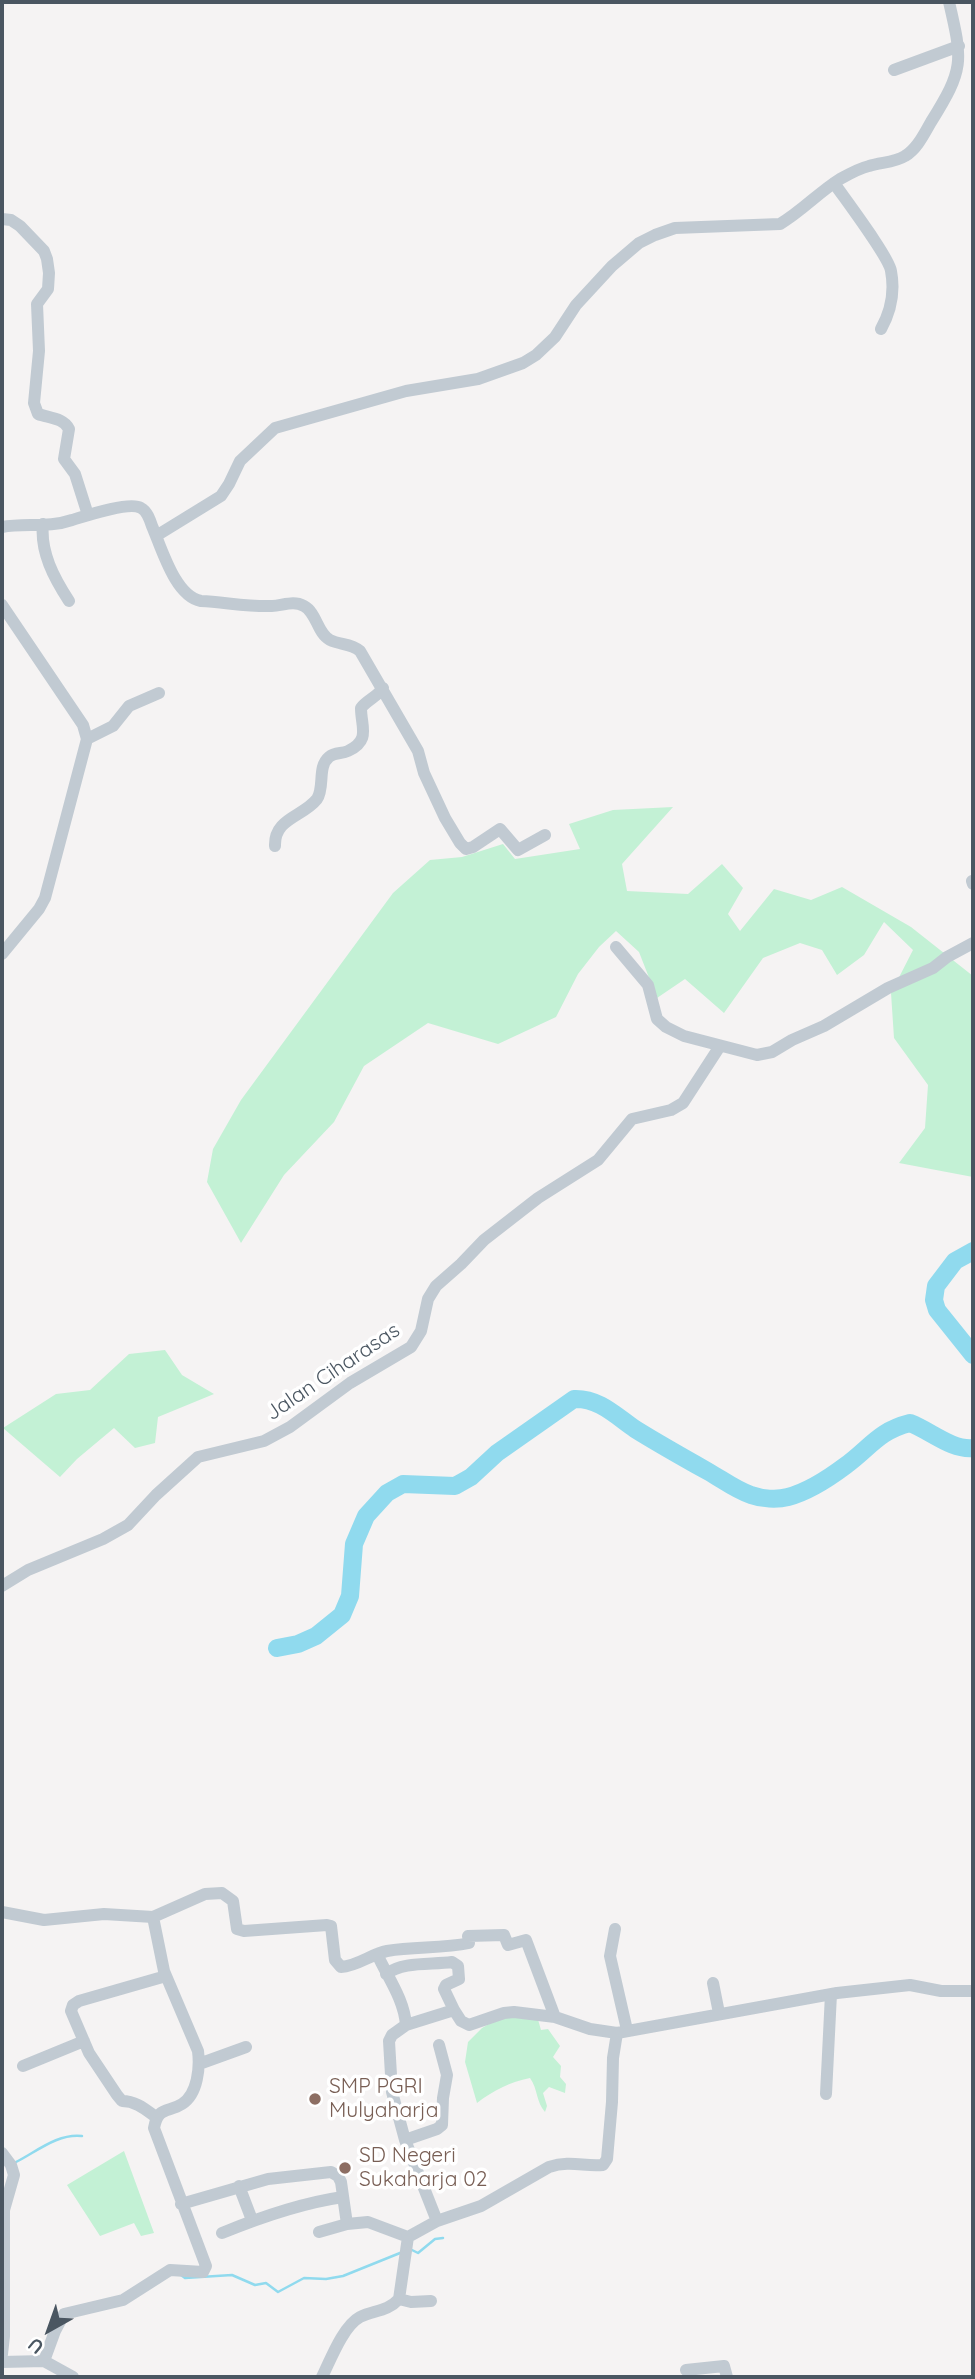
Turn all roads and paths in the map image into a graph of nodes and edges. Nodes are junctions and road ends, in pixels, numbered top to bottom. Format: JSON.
{"nodes":[{"id":1,"x":949,"y":2,"type":"edge"},
{"id":2,"x":959,"y":46,"type":"junction"},
{"id":3,"x":894,"y":70,"type":"dead end"},
{"id":4,"x":834,"y":183,"type":"junction"},
{"id":5,"x":2,"y":219,"type":"edge"},
{"id":6,"x":881,"y":329,"type":"dead end"},
{"id":7,"x":88,"y":515,"type":"junction"},
{"id":8,"x":43,"y":524,"type":"junction"},
{"id":9,"x":2,"y":527,"type":"edge"},
{"id":10,"x":156,"y":536,"type":"junction"},
{"id":11,"x":69,"y":601,"type":"dead end"},
{"id":12,"x":2,"y":605,"type":"edge"},
{"id":13,"x":383,"y":688,"type":"junction"},
{"id":14,"x":159,"y":694,"type":"dead end"},
{"id":15,"x":87,"y":739,"type":"junction"},
{"id":16,"x":545,"y":835,"type":"dead end"},
{"id":17,"x":275,"y":846,"type":"dead end"},
{"id":18,"x":973,"y":943,"type":"edge"},
{"id":19,"x":616,"y":947,"type":"dead end"},
{"id":20,"x":2,"y":954,"type":"edge"},
{"id":21,"x":720,"y":1046,"type":"junction"},
{"id":22,"x":2,"y":1586,"type":"edge"},
{"id":23,"x":2,"y":1912,"type":"edge"},
{"id":24,"x":153,"y":1917,"type":"junction"},
{"id":25,"x":615,"y":1929,"type":"dead end"},
{"id":26,"x":377,"y":1954,"type":"junction"},
{"id":27,"x":386,"y":1975,"type":"junction"},
{"id":28,"x":166,"y":1976,"type":"junction"},
{"id":29,"x":713,"y":1983,"type":"dead end"},
{"id":30,"x":973,"y":1991,"type":"edge"},
{"id":31,"x":831,"y":1994,"type":"junction"},
{"id":32,"x":454,"y":2010,"type":"junction"},
{"id":33,"x":719,"y":2013,"type":"junction"},
{"id":34,"x":555,"y":2017,"type":"junction"},
{"id":35,"x":406,"y":2025,"type":"junction"},
{"id":36,"x":622,"y":2032,"type":"junction"},
{"id":37,"x":84,"y":2041,"type":"junction"},
{"id":38,"x":439,"y":2045,"type":"dead end"},
{"id":39,"x":246,"y":2047,"type":"dead end"},
{"id":40,"x":200,"y":2064,"type":"junction"},
{"id":41,"x":23,"y":2066,"type":"dead end"},
{"id":42,"x":826,"y":2094,"type":"dead end"},
{"id":43,"x":156,"y":2117,"type":"junction"},
{"id":44,"x":405,"y":2140,"type":"junction"},
{"id":45,"x":2,"y":2153,"type":"edge"},
{"id":46,"x":239,"y":2186,"type":"junction"},
{"id":47,"x":343,"y":2197,"type":"junction"},
{"id":48,"x":4,"y":2201,"type":"edge"},
{"id":49,"x":181,"y":2204,"type":"junction"},
{"id":50,"x":252,"y":2220,"type":"junction"},
{"id":51,"x":437,"y":2221,"type":"junction"},
{"id":52,"x":347,"y":2224,"type":"junction"},
{"id":53,"x":319,"y":2232,"type":"dead end"},
{"id":54,"x":222,"y":2233,"type":"dead end"},
{"id":55,"x":408,"y":2237,"type":"junction"},
{"id":56,"x":399,"y":2299,"type":"junction"},
{"id":57,"x":431,"y":2301,"type":"dead end"},
{"id":58,"x":2,"y":2354,"type":"edge"},
{"id":59,"x":44,"y":2361,"type":"junction"},
{"id":60,"x":2,"y":2362,"type":"edge"},
{"id":61,"x":29,"y":2363,"type":"junction"},
{"id":62,"x":686,"y":2370,"type":"dead end"},
{"id":63,"x":28,"y":2377,"type":"edge"},
{"id":64,"x":73,"y":2377,"type":"edge"},
{"id":65,"x":322,"y":2377,"type":"edge"},
{"id":66,"x":727,"y":2377,"type":"edge"}],
"edges":[{"from":1,"to":2,"type":"street"},
{"from":2,"to":3,"type":"street"},
{"from":2,"to":4,"type":"street"},
{"from":4,"to":6,"type":"street"},
{"from":4,"to":10,"type":"street"},
{"from":5,"to":7,"type":"street"},
{"from":7,"to":8,"type":"street"},
{"from":7,"to":10,"type":"street"},
{"from":8,"to":9,"type":"street"},
{"from":8,"to":11,"type":"street"},
{"from":10,"to":13,"type":"street"},
{"from":12,"to":15,"type":"street"},
{"from":13,"to":16,"type":"street"},
{"from":13,"to":17,"type":"street"},
{"from":14,"to":15,"type":"street"},
{"from":15,"to":20,"type":"street"},
{"from":18,"to":21,"type":"street"},
{"from":19,"to":21,"type":"street"},
{"from":21,"to":22,"type":"street","name":"Jalan Ciharasas"},
{"from":23,"to":24,"type":"street"},
{"from":24,"to":26,"type":"street"},
{"from":24,"to":28,"type":"street"},
{"from":25,"to":36,"type":"street"},
{"from":26,"to":27,"type":"street"},
{"from":26,"to":34,"type":"street"},
{"from":27,"to":32,"type":"street"},
{"from":27,"to":35,"type":"street"},
{"from":28,"to":37,"type":"street"},
{"from":28,"to":40,"type":"street"},
{"from":29,"to":33,"type":"street"},
{"from":30,"to":31,"type":"street"},
{"from":31,"to":33,"type":"street"},
{"from":31,"to":42,"type":"street"},
{"from":32,"to":34,"type":"street"},
{"from":32,"to":35,"type":"street"},
{"from":33,"to":36,"type":"street"},
{"from":34,"to":36,"type":"street"},
{"from":35,"to":44,"type":"street"},
{"from":36,"to":51,"type":"street"},
{"from":37,"to":41,"type":"street"},
{"from":37,"to":43,"type":"street"},
{"from":38,"to":44,"type":"street"},
{"from":39,"to":40,"type":"street"},
{"from":40,"to":43,"type":"street"},
{"from":43,"to":49,"type":"street"},
{"from":44,"to":51,"type":"street"},
{"from":45,"to":48,"type":"street"},
{"from":46,"to":47,"type":"street"},
{"from":46,"to":49,"type":"street"},
{"from":46,"to":50,"type":"street"},
{"from":47,"to":50,"type":"street"},
{"from":47,"to":52,"type":"street"},
{"from":48,"to":58,"type":"street"},
{"from":49,"to":59,"type":"street"},
{"from":50,"to":54,"type":"street"},
{"from":51,"to":55,"type":"street"},
{"from":52,"to":53,"type":"street"},
{"from":52,"to":55,"type":"street"},
{"from":55,"to":56,"type":"street"},
{"from":56,"to":57,"type":"street"},
{"from":56,"to":65,"type":"street"},
{"from":59,"to":61,"type":"street"},
{"from":59,"to":64,"type":"street"},
{"from":60,"to":61,"type":"street"},
{"from":61,"to":63,"type":"street"},
{"from":62,"to":66,"type":"street"}]}
